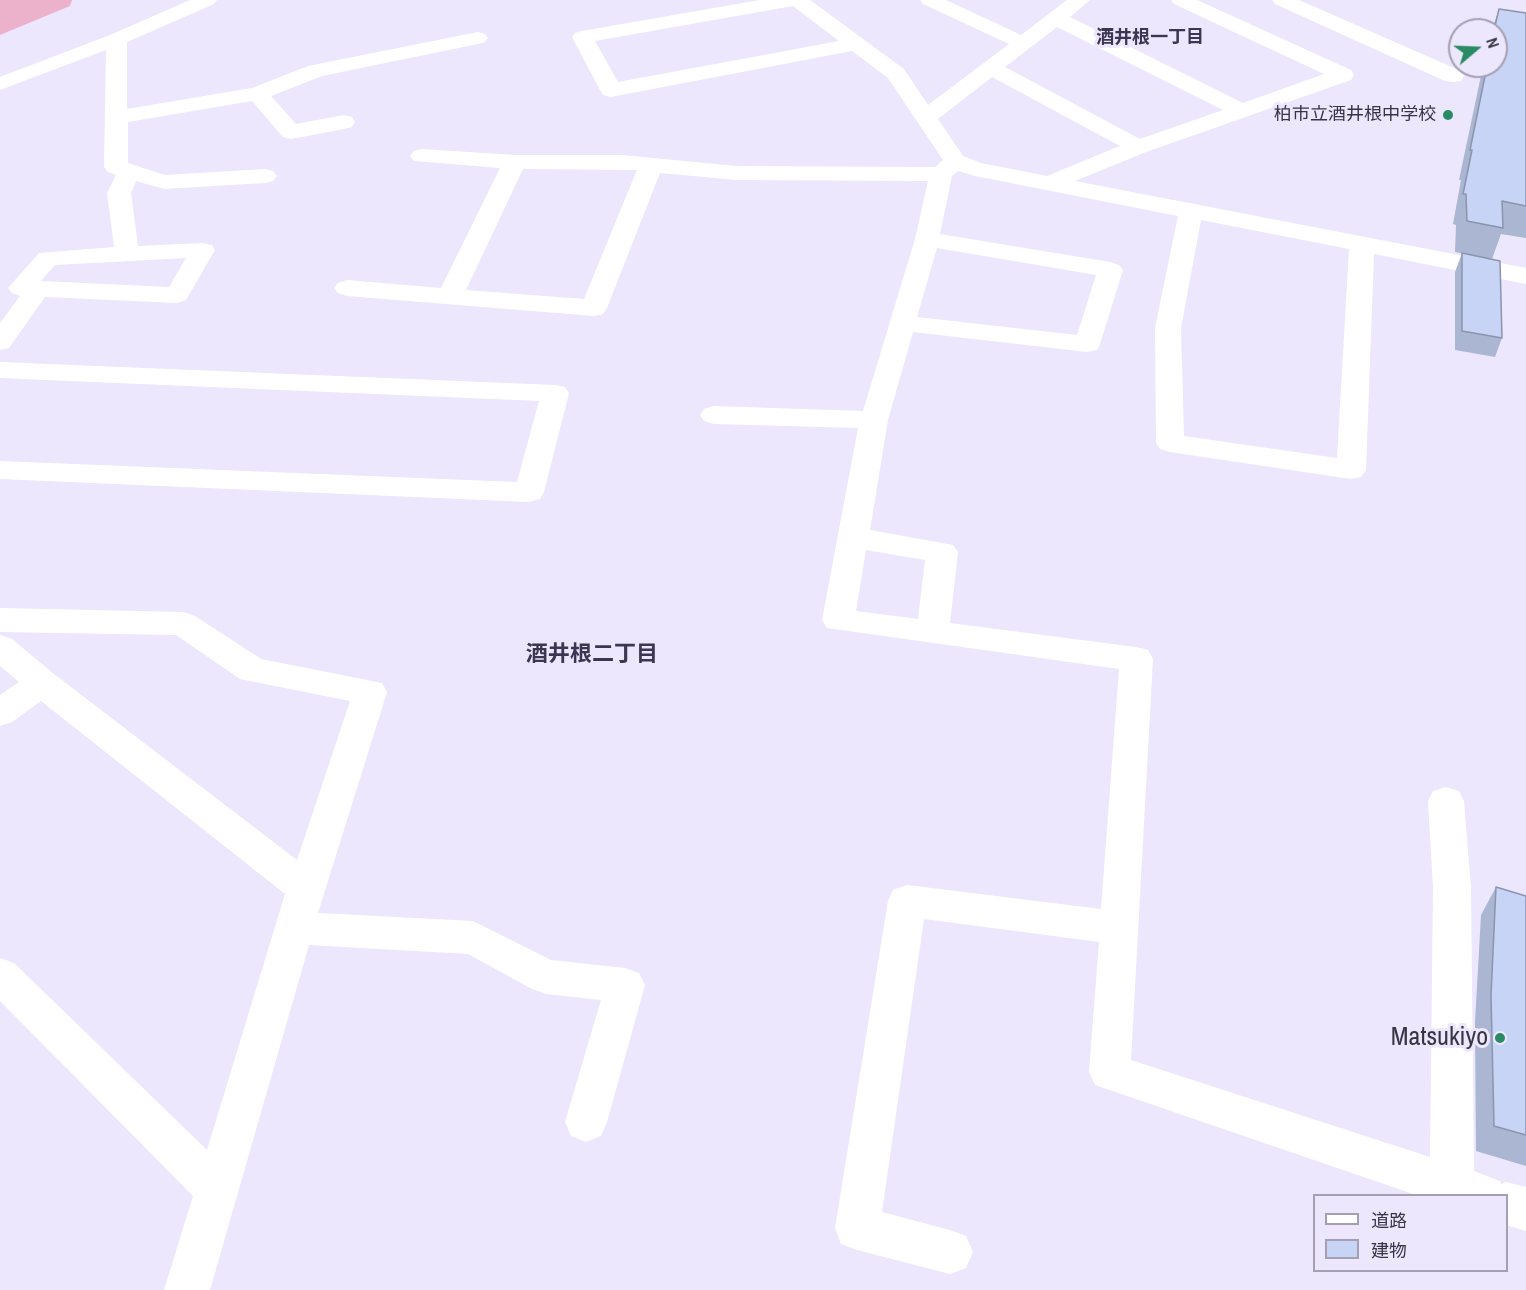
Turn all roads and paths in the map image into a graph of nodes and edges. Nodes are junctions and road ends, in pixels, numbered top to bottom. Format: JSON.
{"nodes":[{"id":1,"x":207,"y":0,"type":"edge"},
{"id":2,"x":796,"y":0,"type":"edge"},
{"id":3,"x":930,"y":0,"type":"edge"},
{"id":4,"x":1080,"y":0,"type":"edge"},
{"id":5,"x":1181,"y":0,"type":"edge"},
{"id":6,"x":1282,"y":0,"type":"edge"},
{"id":7,"x":1057,"y":19,"type":"junction"},
{"id":8,"x":478,"y":38,"type":"dead end"},
{"id":9,"x":117,"y":39,"type":"junction"},
{"id":10,"x":856,"y":44,"type":"junction"},
{"id":11,"x":1025,"y":44,"type":"junction"},
{"id":12,"x":990,"y":68,"type":"junction"},
{"id":13,"x":1448,"y":74,"type":"edge"},
{"id":14,"x":0,"y":84,"type":"edge"},
{"id":15,"x":257,"y":94,"type":"junction"},
{"id":16,"x":1242,"y":111,"type":"junction"},
{"id":17,"x":117,"y":117,"type":"junction"},
{"id":18,"x":925,"y":118,"type":"junction"},
{"id":19,"x":344,"y":122,"type":"dead end"},
{"id":20,"x":1138,"y":147,"type":"junction"},
{"id":21,"x":422,"y":156,"type":"dead end"},
{"id":22,"x":515,"y":162,"type":"junction"},
{"id":23,"x":651,"y":165,"type":"junction"},
{"id":24,"x":948,"y":167,"type":"junction"},
{"id":25,"x":129,"y":172,"type":"junction"},
{"id":26,"x":265,"y":176,"type":"dead end"},
{"id":27,"x":1050,"y":183,"type":"junction"},
{"id":28,"x":1191,"y":211,"type":"junction"},
{"id":29,"x":927,"y":239,"type":"junction"},
{"id":30,"x":1362,"y":244,"type":"junction"},
{"id":31,"x":127,"y":253,"type":"junction"},
{"id":32,"x":1526,"y":276,"type":"edge"},
{"id":33,"x":347,"y":288,"type":"dead end"},
{"id":34,"x":38,"y":289,"type":"junction"},
{"id":35,"x":450,"y":296,"type":"junction"},
{"id":36,"x":902,"y":323,"type":"junction"},
{"id":37,"x":0,"y":342,"type":"edge"},
{"id":38,"x":0,"y":370,"type":"edge"},
{"id":39,"x":714,"y":415,"type":"dead end"},
{"id":40,"x":874,"y":420,"type":"junction"},
{"id":41,"x":0,"y":470,"type":"edge"},
{"id":42,"x":854,"y":538,"type":"junction"},
{"id":43,"x":0,"y":620,"type":"edge"},
{"id":44,"x":933,"y":631,"type":"junction"},
{"id":45,"x":0,"y":646,"type":"edge"},
{"id":46,"x":42,"y":683,"type":"junction"},
{"id":47,"x":0,"y":713,"type":"edge"},
{"id":48,"x":1446,"y":801,"type":"dead end"},
{"id":49,"x":306,"y":889,"type":"junction"},
{"id":50,"x":295,"y":928,"type":"junction"},
{"id":51,"x":1119,"y":928,"type":"junction"},
{"id":52,"x":0,"y":975,"type":"edge"},
{"id":53,"x":586,"y":1122,"type":"dead end"},
{"id":54,"x":1468,"y":1190,"type":"edge"},
{"id":55,"x":218,"y":1191,"type":"junction"},
{"id":56,"x":1508,"y":1204,"type":"edge"},
{"id":57,"x":1526,"y":1209,"type":"edge"},
{"id":58,"x":950,"y":1252,"type":"dead end"},
{"id":59,"x":187,"y":1290,"type":"edge"}],
"edges":[{"from":1,"to":9,"type":"street"},
{"from":2,"to":10,"type":"street"},
{"from":2,"to":10,"type":"street"},
{"from":3,"to":11,"type":"street"},
{"from":4,"to":7,"type":"street"},
{"from":5,"to":16,"type":"street"},
{"from":6,"to":13,"type":"street"},
{"from":7,"to":11,"type":"street"},
{"from":7,"to":16,"type":"street"},
{"from":8,"to":15,"type":"street"},
{"from":9,"to":14,"type":"street"},
{"from":9,"to":17,"type":"street"},
{"from":10,"to":18,"type":"street"},
{"from":11,"to":12,"type":"street"},
{"from":12,"to":18,"type":"street"},
{"from":12,"to":20,"type":"street"},
{"from":15,"to":17,"type":"street"},
{"from":15,"to":19,"type":"street"},
{"from":16,"to":20,"type":"street"},
{"from":17,"to":25,"type":"street"},
{"from":18,"to":24,"type":"street"},
{"from":20,"to":27,"type":"street"},
{"from":21,"to":22,"type":"street"},
{"from":22,"to":23,"type":"street"},
{"from":22,"to":35,"type":"street"},
{"from":23,"to":24,"type":"street"},
{"from":23,"to":35,"type":"street"},
{"from":24,"to":27,"type":"street"},
{"from":24,"to":29,"type":"street"},
{"from":25,"to":26,"type":"street"},
{"from":25,"to":31,"type":"street"},
{"from":27,"to":28,"type":"street"},
{"from":28,"to":30,"type":"street"},
{"from":28,"to":30,"type":"street"},
{"from":29,"to":36,"type":"street"},
{"from":29,"to":36,"type":"street"},
{"from":30,"to":32,"type":"street"},
{"from":31,"to":34,"type":"street"},
{"from":31,"to":34,"type":"street"},
{"from":33,"to":35,"type":"street"},
{"from":34,"to":37,"type":"street"},
{"from":36,"to":40,"type":"street"},
{"from":38,"to":41,"type":"street"},
{"from":39,"to":40,"type":"street"},
{"from":40,"to":42,"type":"street"},
{"from":42,"to":44,"type":"street"},
{"from":42,"to":44,"type":"street"},
{"from":43,"to":49,"type":"street"},
{"from":44,"to":51,"type":"street"},
{"from":45,"to":46,"type":"street"},
{"from":46,"to":47,"type":"street"},
{"from":46,"to":49,"type":"street"},
{"from":48,"to":54,"type":"street"},
{"from":49,"to":50,"type":"street"},
{"from":50,"to":53,"type":"street"},
{"from":50,"to":55,"type":"street"},
{"from":51,"to":54,"type":"street"},
{"from":51,"to":58,"type":"street"},
{"from":52,"to":55,"type":"street"},
{"from":55,"to":59,"type":"street"},
{"from":56,"to":57,"type":"street"}]}
